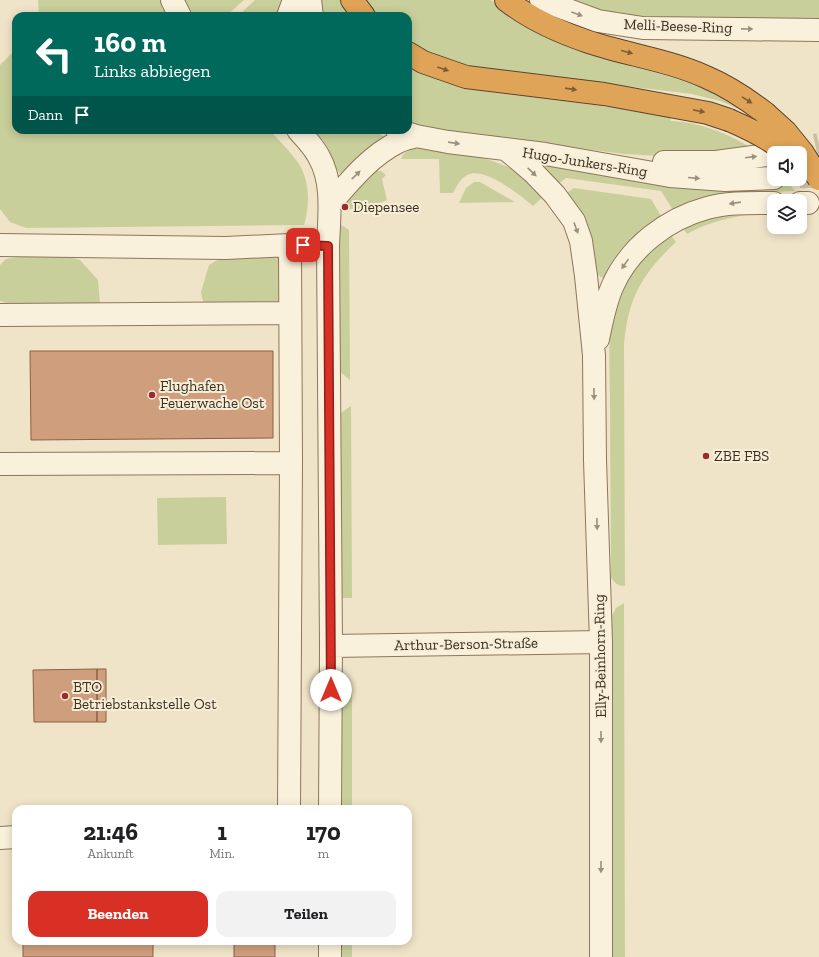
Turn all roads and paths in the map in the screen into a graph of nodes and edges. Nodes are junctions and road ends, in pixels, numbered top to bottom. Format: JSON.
{"nodes":[{"id":1,"x":172,"y":0,"type":"edge"},
{"id":2,"x":294,"y":0,"type":"edge"},
{"id":3,"x":310,"y":0,"type":"edge"},
{"id":4,"x":352,"y":0,"type":"edge"},
{"id":5,"x":506,"y":0,"type":"edge"},
{"id":6,"x":540,"y":0,"type":"edge"},
{"id":7,"x":178,"y":12,"type":"edge"},
{"id":8,"x":290,"y":12,"type":"edge"},
{"id":9,"x":312,"y":12,"type":"edge"},
{"id":10,"x":361,"y":12,"type":"edge"},
{"id":11,"x":819,"y":30,"type":"edge"},
{"id":12,"x":412,"y":55,"type":"edge"},
{"id":13,"x":301,"y":134,"type":"edge"},
{"id":14,"x":405,"y":134,"type":"edge"},
{"id":15,"x":412,"y":134,"type":"edge"},
{"id":16,"x":779,"y":146,"type":"edge"},
{"id":17,"x":507,"y":150,"type":"junction"},
{"id":18,"x":545,"y":154,"type":"junction"},
{"id":19,"x":766,"y":155,"type":"dead end"},
{"id":20,"x":812,"y":171,"type":"edge"},
{"id":21,"x":767,"y":178,"type":"edge"},
{"id":22,"x":767,"y":203,"type":"edge"},
{"id":23,"x":330,"y":204,"type":"junction"},
{"id":24,"x":0,"y":245,"type":"edge"},
{"id":25,"x":290,"y":245,"type":"junction"},
{"id":26,"x":328,"y":246,"type":"junction"},
{"id":27,"x":290,"y":313,"type":"junction"},
{"id":28,"x":0,"y":315,"type":"edge"},
{"id":29,"x":594,"y":355,"type":"junction"},
{"id":30,"x":291,"y":463,"type":"junction"},
{"id":31,"x":0,"y":464,"type":"edge"},
{"id":32,"x":601,"y":642,"type":"junction"},
{"id":33,"x":331,"y":646,"type":"junction"},
{"id":34,"x":289,"y":805,"type":"edge"},
{"id":35,"x":330,"y":805,"type":"edge"},
{"id":36,"x":12,"y":837,"type":"edge"},
{"id":37,"x":0,"y":838,"type":"edge"},
{"id":38,"x":330,"y":945,"type":"edge"},
{"id":39,"x":330,"y":957,"type":"edge"},
{"id":40,"x":601,"y":957,"type":"edge"}],
"edges":[{"from":1,"to":7,"type":"street"},
{"from":2,"to":8,"type":"street"},
{"from":3,"to":9,"type":"street"},
{"from":4,"to":10,"type":"highway"},
{"from":5,"to":20,"type":"highway","one_way":true,"bridge":true},
{"from":6,"to":11,"type":"street","name":"Melli-Beese-Ring","one_way":true},
{"from":12,"to":16,"type":"highway","one_way":true,"bridge":true},
{"from":13,"to":23,"type":"street"},
{"from":23,"to":14,"type":"street","one_way":true},
{"from":15,"to":17,"type":"street","name":"Hugo-Junkers-Ring","one_way":true},
{"from":17,"to":18,"type":"street","name":"Hugo-Junkers-Ring"},
{"from":17,"to":29,"type":"street","name":"Elly-Beinhorn-Ring","one_way":true},
{"from":18,"to":19,"type":"street","one_way":true},
{"from":18,"to":21,"type":"street","name":"Hugo-Junkers-Ring","one_way":true},
{"from":22,"to":29,"type":"street","name":"Elly-Beinhorn-Ring","one_way":true},
{"from":23,"to":26,"type":"street"},
{"from":24,"to":25,"type":"street"},
{"from":25,"to":26,"type":"street"},
{"from":25,"to":27,"type":"street"},
{"from":26,"to":33,"type":"street"},
{"from":27,"to":28,"type":"street"},
{"from":27,"to":30,"type":"street"},
{"from":29,"to":32,"type":"street","name":"Elly-Beinhorn-Ring","one_way":true},
{"from":30,"to":31,"type":"street"},
{"from":30,"to":34,"type":"street"},
{"from":32,"to":33,"type":"street","name":"Arthur-Berson-Straße"},
{"from":32,"to":40,"type":"street","name":"Elly-Beinhorn-Ring","one_way":true},
{"from":33,"to":35,"type":"street"},
{"from":36,"to":37,"type":"street"},
{"from":38,"to":39,"type":"street"}]}
